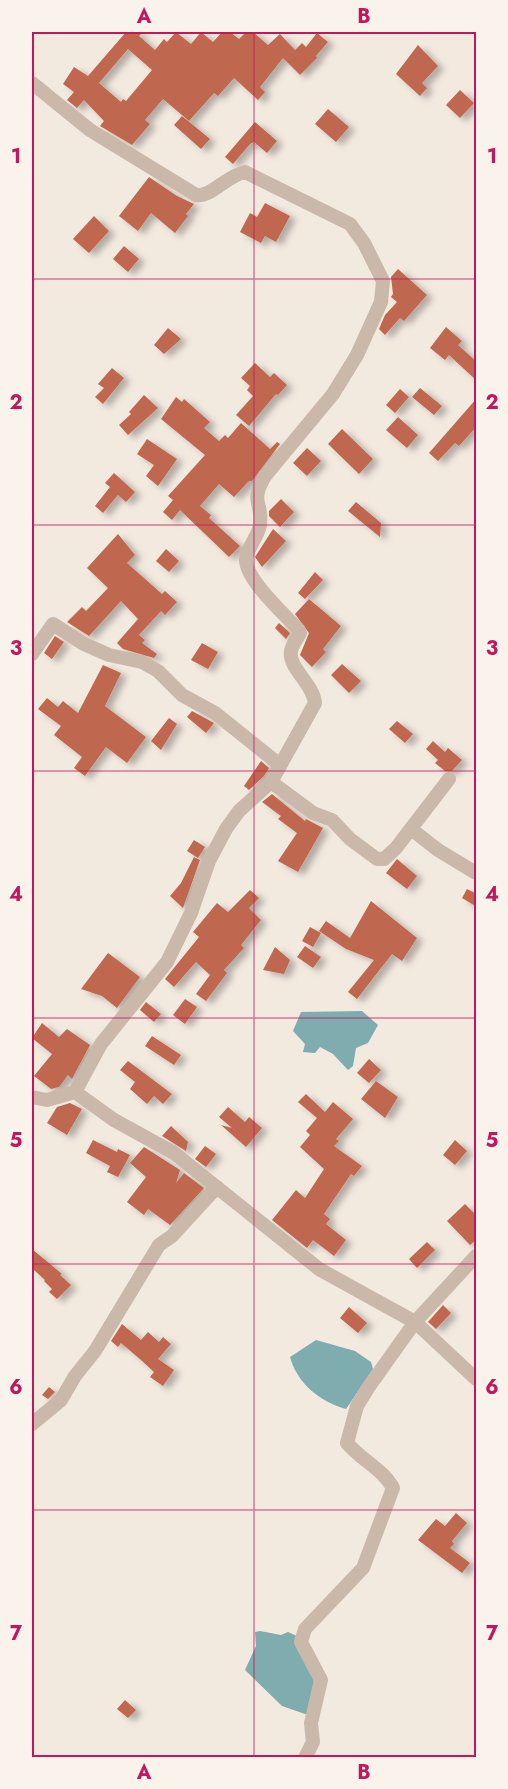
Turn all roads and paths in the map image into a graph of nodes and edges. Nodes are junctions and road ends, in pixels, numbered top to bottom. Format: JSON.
{"nodes":[{"id":1,"x":32,"y":83,"type":"edge"},
{"id":2,"x":32,"y":654,"type":"edge"},
{"id":3,"x":280,"y":765,"type":"junction"},
{"id":4,"x":449,"y":779,"type":"dead end"},
{"id":5,"x":271,"y":782,"type":"junction"},
{"id":6,"x":411,"y":829,"type":"junction"},
{"id":7,"x":477,"y":873,"type":"edge"},
{"id":8,"x":75,"y":1092,"type":"junction"},
{"id":9,"x":32,"y":1097,"type":"edge"},
{"id":10,"x":217,"y":1187,"type":"junction"},
{"id":11,"x":477,"y":1256,"type":"edge"},
{"id":12,"x":415,"y":1323,"type":"junction"},
{"id":13,"x":477,"y":1379,"type":"edge"},
{"id":14,"x":32,"y":1424,"type":"edge"},
{"id":15,"x":305,"y":1758,"type":"edge"}],
"edges":[{"from":1,"to":3,"type":"street"},
{"from":2,"to":3,"type":"street"},
{"from":3,"to":5,"type":"street"},
{"from":4,"to":6,"type":"street"},
{"from":5,"to":6,"type":"street"},
{"from":5,"to":8,"type":"street"},
{"from":6,"to":7,"type":"street"},
{"from":8,"to":9,"type":"street"},
{"from":8,"to":10,"type":"street"},
{"from":10,"to":12,"type":"street"},
{"from":10,"to":14,"type":"street"},
{"from":11,"to":12,"type":"street"},
{"from":12,"to":13,"type":"street"},
{"from":12,"to":15,"type":"street"}]}
